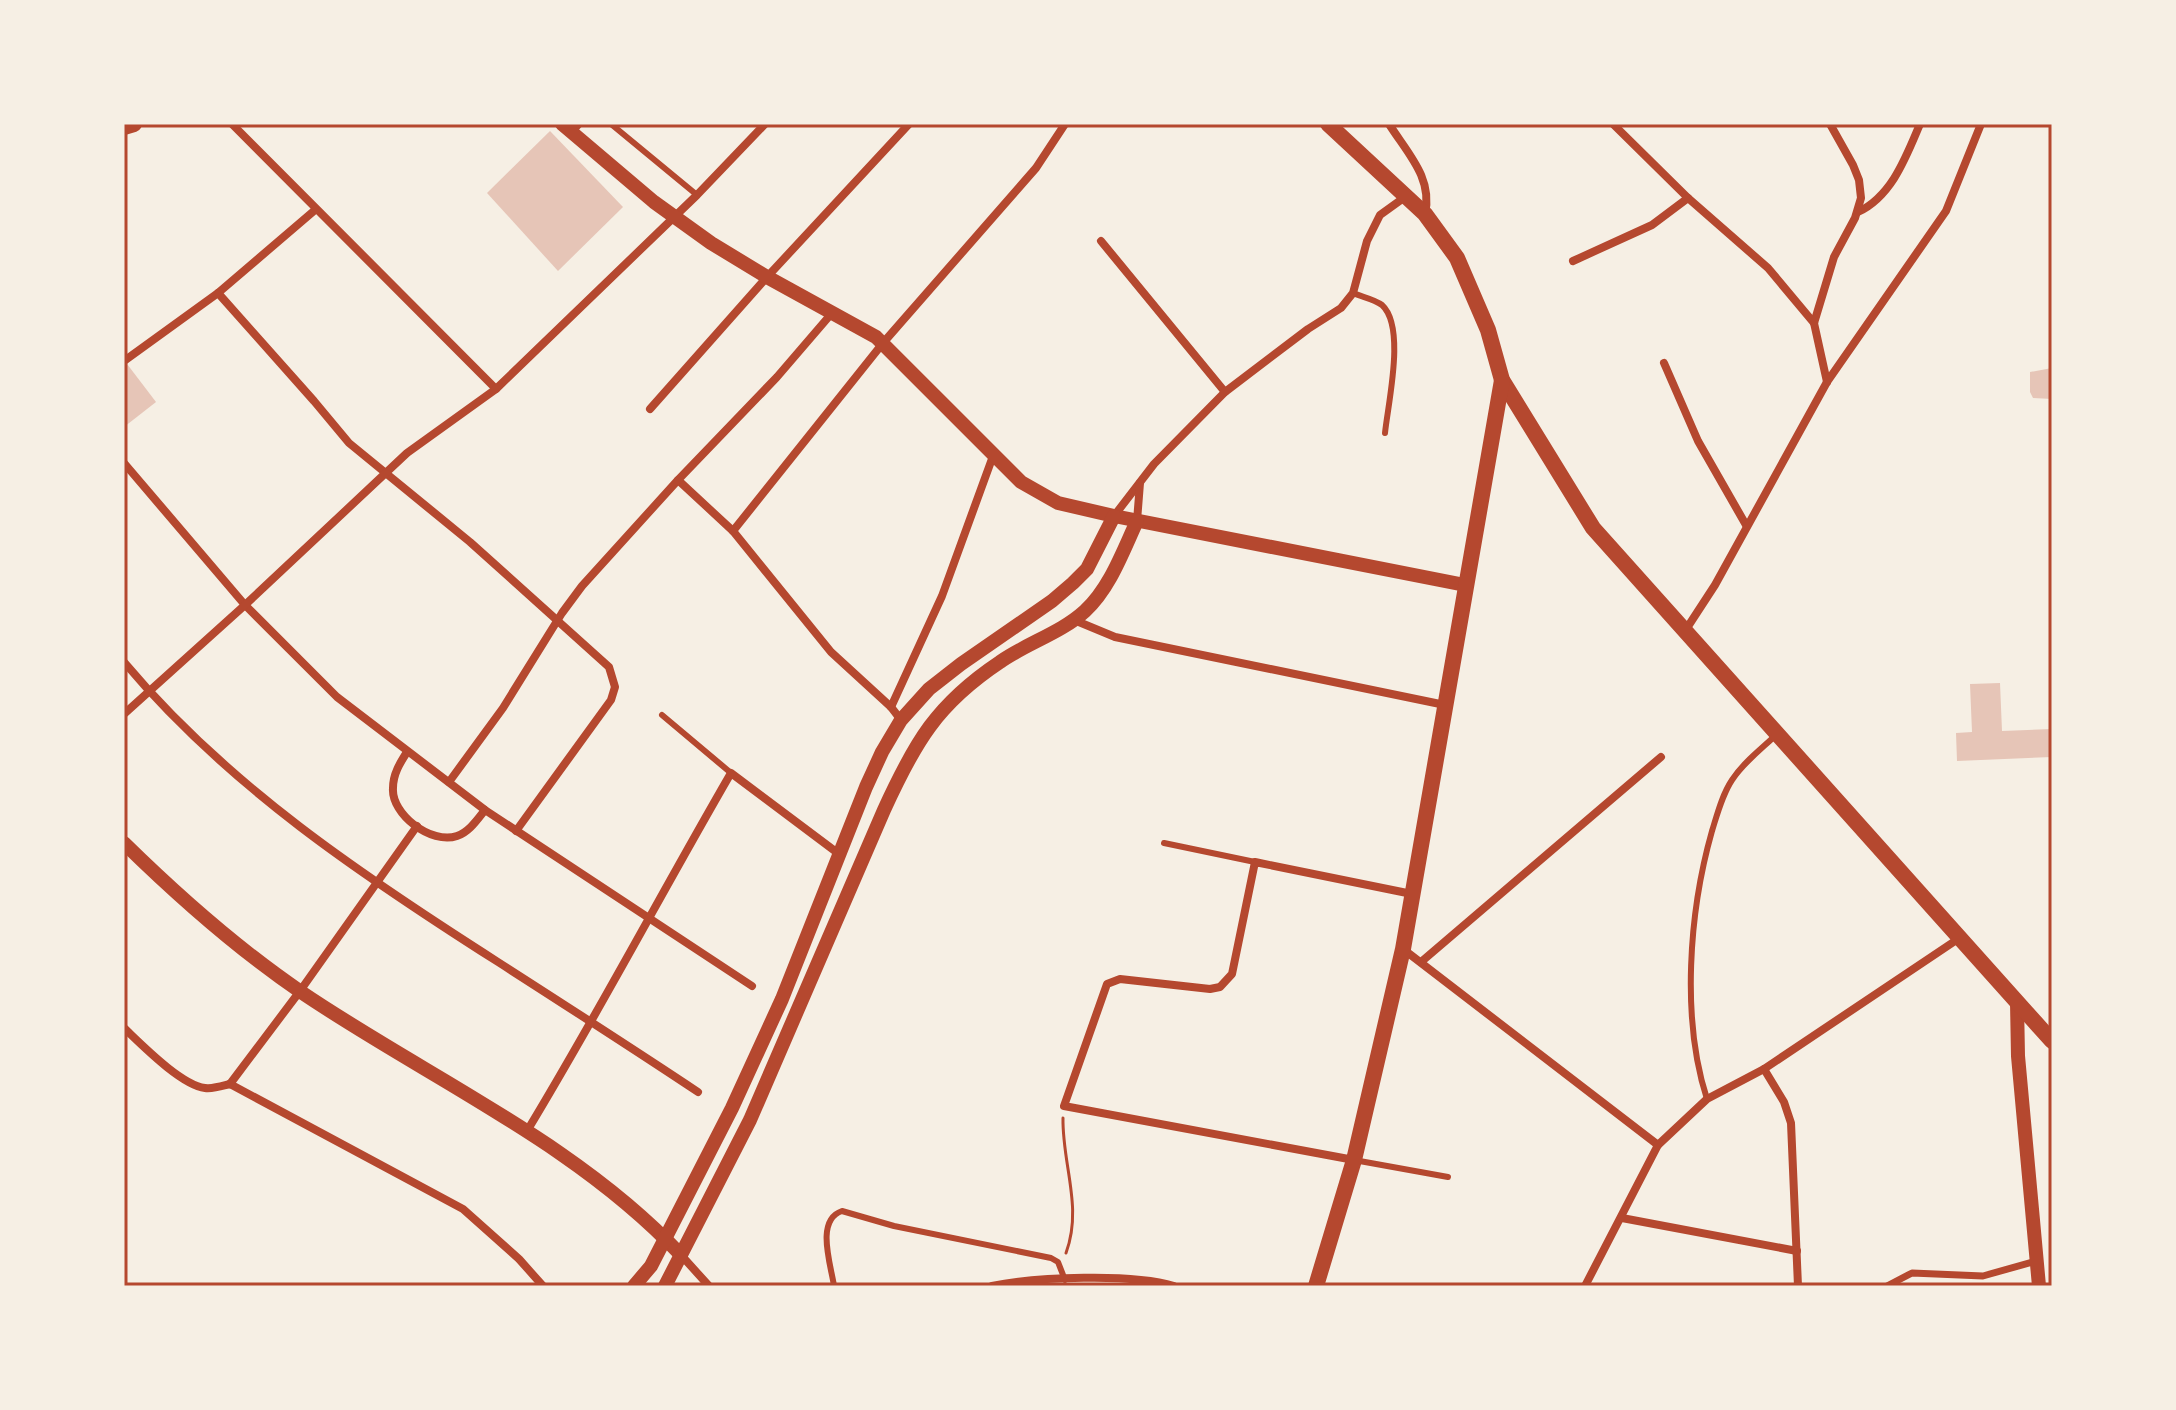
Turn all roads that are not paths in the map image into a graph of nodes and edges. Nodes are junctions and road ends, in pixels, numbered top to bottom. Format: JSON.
{"nodes":[{"id":1,"x":134,"y":124,"type":"edge"},
{"id":2,"x":232,"y":124,"type":"edge"},
{"id":3,"x":611,"y":124,"type":"edge"},
{"id":4,"x":627,"y":124,"type":"edge"},
{"id":5,"x":765,"y":124,"type":"edge"},
{"id":6,"x":909,"y":124,"type":"edge"},
{"id":7,"x":1065,"y":124,"type":"edge"},
{"id":8,"x":1389,"y":124,"type":"edge"},
{"id":9,"x":1830,"y":124,"type":"edge"},
{"id":10,"x":1920,"y":124,"type":"edge"},
{"id":11,"x":1981,"y":124,"type":"edge"},
{"id":12,"x":1614,"y":125,"type":"edge"},
{"id":13,"x":124,"y":127,"type":"edge"},
{"id":14,"x":571,"y":127,"type":"edge"},
{"id":15,"x":1336,"y":127,"type":"edge"},
{"id":16,"x":620,"y":132,"type":"junction"},
{"id":17,"x":697,"y":195,"type":"junction"},
{"id":18,"x":1406,"y":196,"type":"junction"},
{"id":19,"x":1688,"y":198,"type":"junction"},
{"id":20,"x":315,"y":210,"type":"junction"},
{"id":21,"x":1858,"y":212,"type":"junction"},
{"id":22,"x":1425,"y":214,"type":"junction"},
{"id":23,"x":674,"y":216,"type":"junction"},
{"id":24,"x":1101,"y":241,"type":"dead end"},
{"id":25,"x":1573,"y":261,"type":"dead end"},
{"id":26,"x":767,"y":277,"type":"junction"},
{"id":27,"x":218,"y":293,"type":"junction"},
{"id":28,"x":1353,"y":293,"type":"junction"},
{"id":29,"x":832,"y":313,"type":"junction"},
{"id":30,"x":1814,"y":323,"type":"junction"},
{"id":31,"x":883,"y":343,"type":"junction"},
{"id":32,"x":124,"y":361,"type":"edge"},
{"id":33,"x":1664,"y":363,"type":"dead end"},
{"id":34,"x":1502,"y":380,"type":"junction"},
{"id":35,"x":1827,"y":382,"type":"junction"},
{"id":36,"x":496,"y":389,"type":"junction"},
{"id":37,"x":1225,"y":392,"type":"junction"},
{"id":38,"x":650,"y":409,"type":"dead end"},
{"id":39,"x":1385,"y":433,"type":"dead end"},
{"id":40,"x":993,"y":456,"type":"junction"},
{"id":41,"x":124,"y":463,"type":"edge"},
{"id":42,"x":385,"y":474,"type":"junction"},
{"id":43,"x":678,"y":480,"type":"junction"},
{"id":44,"x":1140,"y":482,"type":"junction"},
{"id":45,"x":1114,"y":516,"type":"junction"},
{"id":46,"x":1137,"y":521,"type":"junction"},
{"id":47,"x":1746,"y":525,"type":"junction"},
{"id":48,"x":733,"y":531,"type":"junction"},
{"id":49,"x":1465,"y":585,"type":"junction"},
{"id":50,"x":245,"y":605,"type":"junction"},
{"id":51,"x":559,"y":619,"type":"junction"},
{"id":52,"x":1074,"y":620,"type":"junction"},
{"id":53,"x":1685,"y":631,"type":"junction"},
{"id":54,"x":124,"y":662,"type":"edge"},
{"id":55,"x":150,"y":691,"type":"junction"},
{"id":56,"x":1445,"y":705,"type":"junction"},
{"id":57,"x":891,"y":707,"type":"junction"},
{"id":58,"x":124,"y":714,"type":"edge"},
{"id":59,"x":662,"y":715,"type":"dead end"},
{"id":60,"x":901,"y":720,"type":"junction"},
{"id":61,"x":1778,"y":734,"type":"junction"},
{"id":62,"x":407,"y":752,"type":"junction"},
{"id":63,"x":1661,"y":757,"type":"dead end"},
{"id":64,"x":731,"y":773,"type":"junction"},
{"id":65,"x":449,"y":782,"type":"junction"},
{"id":66,"x":485,"y":810,"type":"junction"},
{"id":67,"x":417,"y":826,"type":"junction"},
{"id":68,"x":516,"y":831,"type":"junction"},
{"id":69,"x":124,"y":843,"type":"edge"},
{"id":70,"x":1164,"y":843,"type":"dead end"},
{"id":71,"x":839,"y":854,"type":"junction"},
{"id":72,"x":1255,"y":862,"type":"junction"},
{"id":73,"x":377,"y":884,"type":"junction"},
{"id":74,"x":1412,"y":894,"type":"junction"},
{"id":75,"x":647,"y":917,"type":"junction"},
{"id":76,"x":1958,"y":939,"type":"junction"},
{"id":77,"x":1403,"y":949,"type":"junction"},
{"id":78,"x":1421,"y":962,"type":"junction"},
{"id":79,"x":752,"y":986,"type":"dead end"},
{"id":80,"x":300,"y":991,"type":"junction"},
{"id":81,"x":2017,"y":1002,"type":"junction"},
{"id":82,"x":593,"y":1023,"type":"junction"},
{"id":83,"x":124,"y":1028,"type":"edge"},
{"id":84,"x":2052,"y":1041,"type":"edge"},
{"id":85,"x":1764,"y":1069,"type":"junction"},
{"id":86,"x":230,"y":1084,"type":"junction"},
{"id":87,"x":698,"y":1092,"type":"dead end"},
{"id":88,"x":1707,"y":1099,"type":"junction"},
{"id":89,"x":527,"y":1131,"type":"junction"},
{"id":90,"x":1658,"y":1145,"type":"junction"},
{"id":91,"x":1354,"y":1160,"type":"junction"},
{"id":92,"x":1448,"y":1177,"type":"dead end"},
{"id":93,"x":1622,"y":1218,"type":"junction"},
{"id":94,"x":665,"y":1238,"type":"junction"},
{"id":95,"x":1797,"y":1251,"type":"junction"},
{"id":96,"x":681,"y":1255,"type":"junction"},
{"id":97,"x":2036,"y":1261,"type":"junction"},
{"id":98,"x":1983,"y":1276,"type":"junction"},
{"id":99,"x":1065,"y":1280,"type":"junction"},
{"id":100,"x":543,"y":1286,"type":"edge"},
{"id":101,"x":634,"y":1286,"type":"edge"},
{"id":102,"x":665,"y":1286,"type":"edge"},
{"id":103,"x":709,"y":1286,"type":"edge"},
{"id":104,"x":834,"y":1286,"type":"edge"},
{"id":105,"x":992,"y":1286,"type":"edge"},
{"id":106,"x":1174,"y":1286,"type":"edge"},
{"id":107,"x":1316,"y":1286,"type":"edge"},
{"id":108,"x":1585,"y":1286,"type":"edge"},
{"id":109,"x":1798,"y":1286,"type":"edge"},
{"id":110,"x":1887,"y":1286,"type":"edge"},
{"id":111,"x":1984,"y":1286,"type":"edge"},
{"id":112,"x":2039,"y":1286,"type":"edge"}],
"edges":[{"from":1,"to":13,"type":"main road"},
{"from":2,"to":20,"type":"street"},
{"from":3,"to":16,"type":"lane"},
{"from":4,"to":16,"type":"lane"},
{"from":5,"to":17,"type":"street"},
{"from":6,"to":26,"type":"street"},
{"from":7,"to":31,"type":"street"},
{"from":8,"to":22,"type":"street"},
{"from":9,"to":21,"type":"street"},
{"from":10,"to":21,"type":"street"},
{"from":11,"to":35,"type":"street"},
{"from":12,"to":19,"type":"street"},
{"from":14,"to":23,"type":"street"},
{"from":15,"to":18,"type":"main road"},
{"from":16,"to":17,"type":"lane"},
{"from":17,"to":23,"type":"street"},
{"from":18,"to":22,"type":"main road"},
{"from":18,"to":28,"type":"street"},
{"from":19,"to":25,"type":"street"},
{"from":19,"to":30,"type":"street"},
{"from":20,"to":27,"type":"street"},
{"from":20,"to":36,"type":"street"},
{"from":21,"to":30,"type":"street"},
{"from":22,"to":34,"type":"main road"},
{"from":23,"to":26,"type":"street"},
{"from":23,"to":36,"type":"street"},
{"from":24,"to":37,"type":"street"},
{"from":26,"to":29,"type":"street"},
{"from":26,"to":38,"type":"street"},
{"from":27,"to":32,"type":"street"},
{"from":27,"to":42,"type":"street"},
{"from":28,"to":37,"type":"street"},
{"from":28,"to":39,"type":"lane"},
{"from":29,"to":31,"type":"street"},
{"from":29,"to":43,"type":"street"},
{"from":30,"to":35,"type":"street"},
{"from":31,"to":40,"type":"street"},
{"from":31,"to":48,"type":"street"},
{"from":33,"to":47,"type":"street"},
{"from":34,"to":49,"type":"main road"},
{"from":34,"to":53,"type":"main road"},
{"from":35,"to":47,"type":"street"},
{"from":36,"to":42,"type":"street"},
{"from":37,"to":44,"type":"street"},
{"from":40,"to":45,"type":"street"},
{"from":40,"to":57,"type":"street"},
{"from":41,"to":50,"type":"street"},
{"from":42,"to":50,"type":"street"},
{"from":42,"to":51,"type":"street"},
{"from":43,"to":48,"type":"street"},
{"from":43,"to":51,"type":"street"},
{"from":44,"to":45,"type":"street"},
{"from":44,"to":46,"type":"street"},
{"from":45,"to":46,"type":"street"},
{"from":45,"to":60,"type":"street"},
{"from":46,"to":49,"type":"street"},
{"from":46,"to":52,"type":"street"},
{"from":47,"to":53,"type":"street"},
{"from":48,"to":57,"type":"street"},
{"from":49,"to":56,"type":"main road"},
{"from":50,"to":55,"type":"street"},
{"from":50,"to":62,"type":"street"},
{"from":51,"to":65,"type":"street"},
{"from":51,"to":68,"type":"street"},
{"from":52,"to":56,"type":"street"},
{"from":52,"to":96,"type":"street"},
{"from":53,"to":61,"type":"main road"},
{"from":54,"to":55,"type":"street"},
{"from":55,"to":58,"type":"street"},
{"from":55,"to":73,"type":"street"},
{"from":56,"to":74,"type":"main road"},
{"from":57,"to":60,"type":"street"},
{"from":59,"to":64,"type":"lane"},
{"from":60,"to":71,"type":"street"},
{"from":61,"to":76,"type":"main road"},
{"from":61,"to":88,"type":"lane"},
{"from":62,"to":65,"type":"street"},
{"from":62,"to":67,"type":"street"},
{"from":63,"to":78,"type":"street"},
{"from":64,"to":71,"type":"street"},
{"from":64,"to":75,"type":"street"},
{"from":65,"to":66,"type":"street"},
{"from":66,"to":67,"type":"street"},
{"from":66,"to":68,"type":"street"},
{"from":67,"to":73,"type":"street"},
{"from":68,"to":75,"type":"street"},
{"from":69,"to":80,"type":"street"},
{"from":70,"to":72,"type":"lane"},
{"from":71,"to":94,"type":"street"},
{"from":72,"to":74,"type":"street"},
{"from":72,"to":91,"type":"street"},
{"from":73,"to":80,"type":"street"},
{"from":73,"to":82,"type":"street"},
{"from":74,"to":77,"type":"main road"},
{"from":75,"to":79,"type":"street"},
{"from":75,"to":82,"type":"street"},
{"from":76,"to":81,"type":"main road"},
{"from":76,"to":85,"type":"street"},
{"from":77,"to":78,"type":"street"},
{"from":77,"to":91,"type":"main road"},
{"from":78,"to":90,"type":"street"},
{"from":80,"to":86,"type":"street"},
{"from":80,"to":89,"type":"street"},
{"from":81,"to":84,"type":"main road"},
{"from":81,"to":97,"type":"street"},
{"from":82,"to":87,"type":"street"},
{"from":82,"to":89,"type":"street"},
{"from":83,"to":86,"type":"street"},
{"from":85,"to":88,"type":"street"},
{"from":85,"to":95,"type":"street"},
{"from":86,"to":100,"type":"street"},
{"from":88,"to":90,"type":"street"},
{"from":89,"to":94,"type":"street"},
{"from":90,"to":93,"type":"street"},
{"from":91,"to":92,"type":"lane"},
{"from":91,"to":107,"type":"main road"},
{"from":93,"to":95,"type":"street"},
{"from":93,"to":108,"type":"street"},
{"from":94,"to":96,"type":"street"},
{"from":94,"to":101,"type":"street"},
{"from":95,"to":109,"type":"street"},
{"from":96,"to":102,"type":"street"},
{"from":96,"to":103,"type":"street"},
{"from":97,"to":98,"type":"street"},
{"from":97,"to":112,"type":"street"},
{"from":98,"to":110,"type":"street"},
{"from":98,"to":111,"type":"street"},
{"from":99,"to":104,"type":"lane"},
{"from":99,"to":105,"type":"street"},
{"from":99,"to":106,"type":"street"}]}
